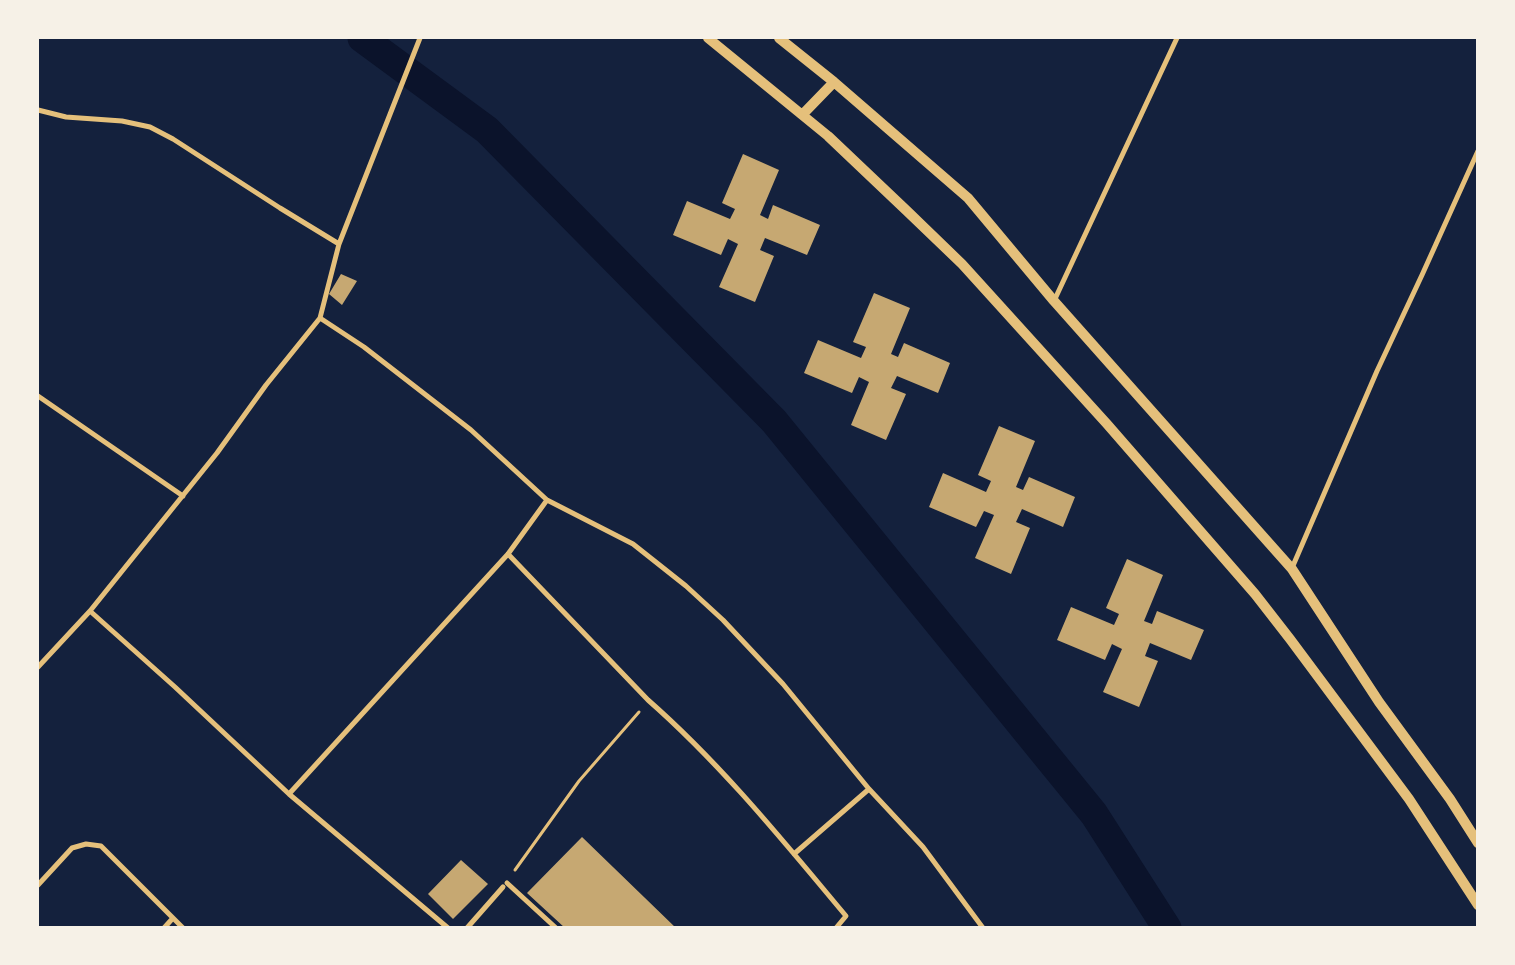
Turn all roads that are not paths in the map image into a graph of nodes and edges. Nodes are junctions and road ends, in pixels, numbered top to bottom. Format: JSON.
{"nodes":[{"id":1,"x":420,"y":38,"type":"edge"},
{"id":2,"x":708,"y":38,"type":"edge"},
{"id":3,"x":779,"y":38,"type":"edge"},
{"id":4,"x":1177,"y":38,"type":"edge"},
{"id":5,"x":834,"y":82,"type":"junction"},
{"id":6,"x":38,"y":110,"type":"edge"},
{"id":7,"x":803,"y":114,"type":"junction"},
{"id":8,"x":1478,"y":150,"type":"edge"},
{"id":9,"x":1475,"y":164,"type":"edge"},
{"id":10,"x":339,"y":244,"type":"junction"},
{"id":11,"x":1054,"y":301,"type":"junction"},
{"id":12,"x":320,"y":318,"type":"junction"},
{"id":13,"x":38,"y":396,"type":"edge"},
{"id":14,"x":183,"y":496,"type":"junction"},
{"id":15,"x":548,"y":500,"type":"junction"},
{"id":16,"x":508,"y":554,"type":"junction"},
{"id":17,"x":1292,"y":569,"type":"junction"},
{"id":18,"x":90,"y":611,"type":"junction"},
{"id":19,"x":38,"y":667,"type":"edge"},
{"id":20,"x":869,"y":789,"type":"junction"},
{"id":21,"x":289,"y":794,"type":"junction"},
{"id":22,"x":1478,"y":843,"type":"edge"},
{"id":23,"x":794,"y":854,"type":"junction"},
{"id":24,"x":38,"y":885,"type":"edge"},
{"id":25,"x":1478,"y":905,"type":"edge"},
{"id":26,"x":173,"y":918,"type":"junction"},
{"id":27,"x":164,"y":928,"type":"edge"},
{"id":28,"x":183,"y":928,"type":"edge"},
{"id":29,"x":448,"y":928,"type":"edge"},
{"id":30,"x":467,"y":928,"type":"edge"},
{"id":31,"x":556,"y":928,"type":"edge"},
{"id":32,"x":836,"y":928,"type":"edge"},
{"id":33,"x":983,"y":928,"type":"edge"}],
"edges":[{"from":1,"to":10,"type":"street"},
{"from":2,"to":7,"type":"main road"},
{"from":3,"to":5,"type":"main road"},
{"from":4,"to":11,"type":"street"},
{"from":5,"to":7,"type":"main road"},
{"from":5,"to":11,"type":"main road"},
{"from":6,"to":10,"type":"street"},
{"from":7,"to":25,"type":"main road"},
{"from":8,"to":9,"type":"street"},
{"from":9,"to":17,"type":"street"},
{"from":10,"to":12,"type":"street"},
{"from":11,"to":17,"type":"main road"},
{"from":12,"to":14,"type":"street"},
{"from":12,"to":15,"type":"street"},
{"from":13,"to":14,"type":"street"},
{"from":14,"to":18,"type":"street"},
{"from":15,"to":16,"type":"street"},
{"from":15,"to":20,"type":"street"},
{"from":16,"to":21,"type":"street"},
{"from":16,"to":23,"type":"street"},
{"from":17,"to":22,"type":"main road"},
{"from":18,"to":19,"type":"street"},
{"from":18,"to":21,"type":"street"},
{"from":20,"to":23,"type":"street"},
{"from":20,"to":33,"type":"street"},
{"from":21,"to":29,"type":"street"},
{"from":23,"to":32,"type":"street"},
{"from":24,"to":26,"type":"street"},
{"from":26,"to":27,"type":"street"},
{"from":26,"to":28,"type":"street"},
{"from":30,"to":31,"type":"street"}]}
